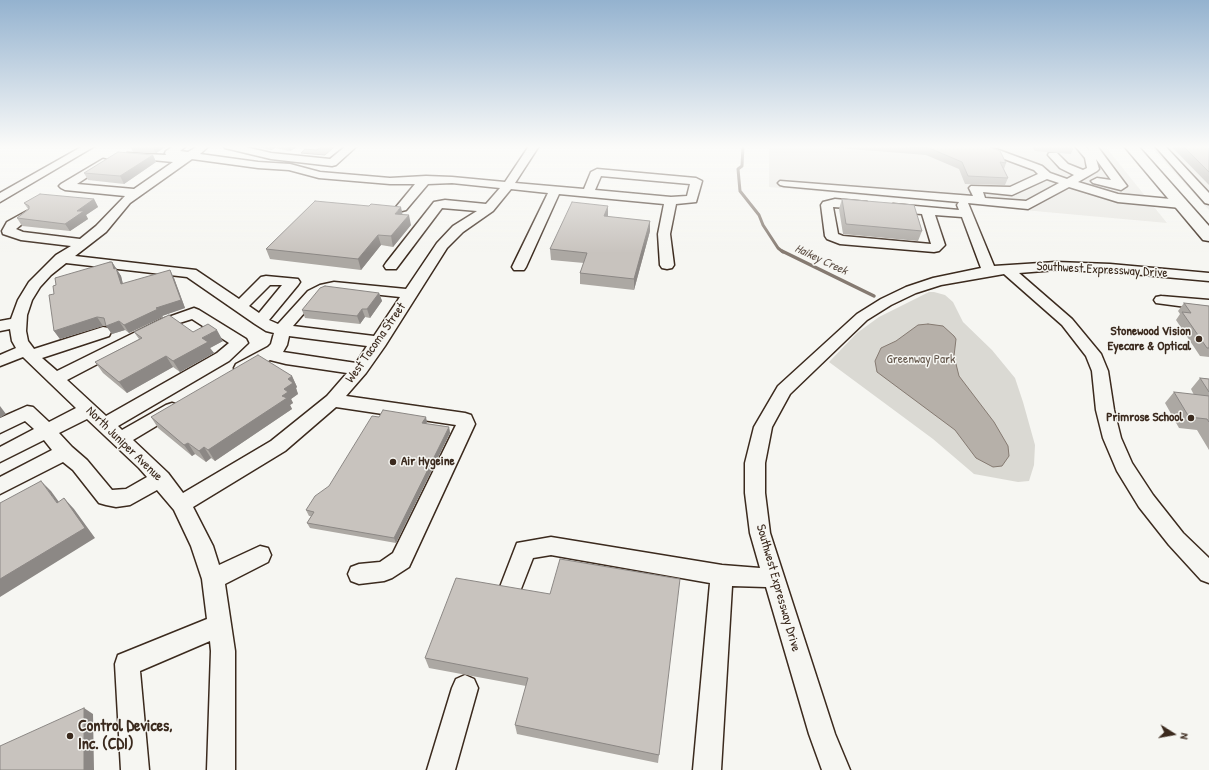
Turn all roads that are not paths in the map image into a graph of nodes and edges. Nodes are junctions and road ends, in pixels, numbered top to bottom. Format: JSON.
{"nodes":[{"id":1,"x":28,"y":182,"type":"edge"},
{"id":2,"x":71,"y":182,"type":"edge"},
{"id":3,"x":152,"y":182,"type":"edge"},
{"id":4,"x":424,"y":182,"type":"edge"},
{"id":5,"x":461,"y":182,"type":"edge"},
{"id":6,"x":511,"y":182,"type":"edge"},
{"id":7,"x":593,"y":182,"type":"edge"},
{"id":8,"x":696,"y":182,"type":"edge"},
{"id":9,"x":1031,"y":182,"type":"edge"},
{"id":10,"x":1065,"y":182,"type":"edge"},
{"id":11,"x":1106,"y":182,"type":"edge"},
{"id":12,"x":1118,"y":182,"type":"edge"},
{"id":13,"x":1162,"y":182,"type":"edge"},
{"id":14,"x":1192,"y":182,"type":"edge"},
{"id":15,"x":784,"y":183,"type":"dead end"},
{"id":16,"x":1068,"y":183,"type":"junction"},
{"id":17,"x":509,"y":186,"type":"junction"},
{"id":18,"x":555,"y":190,"type":"junction"},
{"id":19,"x":67,"y":194,"type":"dead end"},
{"id":20,"x":588,"y":194,"type":"junction"},
{"id":21,"x":130,"y":197,"type":"junction"},
{"id":22,"x":0,"y":198,"type":"edge"},
{"id":23,"x":961,"y":199,"type":"junction"},
{"id":24,"x":671,"y":201,"type":"junction"},
{"id":25,"x":981,"y":201,"type":"junction"},
{"id":26,"x":1178,"y":201,"type":"junction"},
{"id":27,"x":1209,"y":201,"type":"edge"},
{"id":28,"x":402,"y":208,"type":"edge"},
{"id":29,"x":489,"y":208,"type":"junction"},
{"id":30,"x":927,"y":211,"type":"junction"},
{"id":31,"x":967,"y":214,"type":"junction"},
{"id":32,"x":27,"y":215,"type":"edge"},
{"id":33,"x":1209,"y":236,"type":"edge"},
{"id":34,"x":73,"y":250,"type":"junction"},
{"id":35,"x":667,"y":264,"type":"dead end"},
{"id":36,"x":391,"y":266,"type":"dead end"},
{"id":37,"x":519,"y":267,"type":"dead end"},
{"id":38,"x":997,"y":270,"type":"junction"},
{"id":39,"x":1209,"y":277,"type":"edge"},
{"id":40,"x":410,"y":294,"type":"junction"},
{"id":41,"x":1161,"y":300,"type":"dead end"},
{"id":42,"x":1209,"y":305,"type":"edge"},
{"id":43,"x":240,"y":307,"type":"junction"},
{"id":44,"x":260,"y":321,"type":"junction"},
{"id":45,"x":9,"y":324,"type":"edge"},
{"id":46,"x":282,"y":330,"type":"junction"},
{"id":47,"x":103,"y":332,"type":"dead end"},
{"id":48,"x":379,"y":342,"type":"junction"},
{"id":49,"x":274,"y":351,"type":"junction"},
{"id":50,"x":28,"y":353,"type":"junction"},
{"id":51,"x":0,"y":361,"type":"edge"},
{"id":52,"x":360,"y":369,"type":"junction"},
{"id":53,"x":227,"y":377,"type":"edge"},
{"id":54,"x":55,"y":379,"type":"junction"},
{"id":55,"x":187,"y":400,"type":"edge"},
{"id":56,"x":333,"y":400,"type":"junction"},
{"id":57,"x":88,"y":410,"type":"junction"},
{"id":58,"x":105,"y":425,"type":"junction"},
{"id":59,"x":0,"y":426,"type":"edge"},
{"id":60,"x":47,"y":431,"type":"junction"},
{"id":61,"x":121,"y":439,"type":"junction"},
{"id":62,"x":65,"y":452,"type":"junction"},
{"id":63,"x":0,"y":455,"type":"edge"},
{"id":64,"x":161,"y":478,"type":"junction"},
{"id":65,"x":0,"y":486,"type":"edge"},
{"id":66,"x":181,"y":504,"type":"junction"},
{"id":67,"x":260,"y":555,"type":"dead end"},
{"id":68,"x":1209,"y":573,"type":"edge"},
{"id":69,"x":359,"y":574,"type":"dead end"},
{"id":70,"x":722,"y":575,"type":"junction"},
{"id":71,"x":774,"y":577,"type":"junction"},
{"id":72,"x":213,"y":579,"type":"junction"},
{"id":73,"x":511,"y":587,"type":"edge"},
{"id":74,"x":220,"y":625,"type":"junction"},
{"id":75,"x":465,"y":688,"type":"dead end"},
{"id":76,"x":136,"y":770,"type":"edge"},
{"id":77,"x":221,"y":770,"type":"edge"},
{"id":78,"x":441,"y":770,"type":"edge"},
{"id":79,"x":707,"y":770,"type":"edge"},
{"id":80,"x":836,"y":770,"type":"edge"}],
"edges":[{"from":1,"to":22,"type":"street"},
{"from":2,"to":21,"type":"street"},
{"from":3,"to":21,"type":"street","name":"North Juniper Avenue"},
{"from":4,"to":28,"type":"street"},
{"from":5,"to":17,"type":"street"},
{"from":6,"to":17,"type":"street","name":"West Tacoma Street"},
{"from":7,"to":20,"type":"street"},
{"from":8,"to":24,"type":"street"},
{"from":9,"to":25,"type":"street"},
{"from":10,"to":16,"type":"street"},
{"from":11,"to":12,"type":"street"},
{"from":13,"to":26,"type":"main road"},
{"from":14,"to":27,"type":"street"},
{"from":15,"to":23,"type":"street"},
{"from":16,"to":25,"type":"street"},
{"from":16,"to":26,"type":"street"},
{"from":17,"to":18,"type":"street"},
{"from":17,"to":29,"type":"street","name":"West Tacoma Street"},
{"from":18,"to":20,"type":"street"},
{"from":18,"to":37,"type":"street"},
{"from":19,"to":21,"type":"street"},
{"from":20,"to":24,"type":"street"},
{"from":21,"to":34,"type":"street","name":"North Juniper Avenue"},
{"from":23,"to":25,"type":"street"},
{"from":23,"to":31,"type":"street"},
{"from":24,"to":35,"type":"street"},
{"from":26,"to":27,"type":"street"},
{"from":26,"to":33,"type":"main road"},
{"from":29,"to":36,"type":"street"},
{"from":29,"to":40,"type":"street","name":"West Tacoma Street"},
{"from":30,"to":30,"type":"street"},
{"from":30,"to":31,"type":"street"},
{"from":31,"to":38,"type":"street"},
{"from":32,"to":34,"type":"street"},
{"from":34,"to":43,"type":"street"},
{"from":34,"to":45,"type":"street","name":"North Juniper Avenue"},
{"from":38,"to":39,"type":"street","name":"Southwest Expressway Drive"},
{"from":38,"to":68,"type":"street"},
{"from":38,"to":71,"type":"street","name":"Southwest Expressway Drive"},
{"from":40,"to":46,"type":"street"},
{"from":40,"to":48,"type":"street","name":"West Tacoma Street"},
{"from":41,"to":42,"type":"street"},
{"from":43,"to":44,"type":"street"},
{"from":43,"to":44,"type":"street"},
{"from":44,"to":46,"type":"street"},
{"from":45,"to":50,"type":"street","name":"North Juniper Avenue"},
{"from":46,"to":48,"type":"street"},
{"from":46,"to":49,"type":"street"},
{"from":47,"to":50,"type":"street"},
{"from":48,"to":52,"type":"street","name":"West Tacoma Street"},
{"from":49,"to":52,"type":"street"},
{"from":49,"to":53,"type":"street"},
{"from":50,"to":51,"type":"street"},
{"from":50,"to":54,"type":"street","name":"North Juniper Avenue"},
{"from":52,"to":56,"type":"street","name":"West Tacoma Street"},
{"from":54,"to":57,"type":"street","name":"North Juniper Avenue"},
{"from":54,"to":58,"type":"street"},
{"from":55,"to":61,"type":"street"},
{"from":56,"to":66,"type":"street","name":"West Tacoma Street"},
{"from":56,"to":69,"type":"street"},
{"from":57,"to":58,"type":"street","name":"North Juniper Avenue"},
{"from":57,"to":60,"type":"street"},
{"from":58,"to":61,"type":"street","name":"North Juniper Avenue"},
{"from":59,"to":60,"type":"street"},
{"from":60,"to":62,"type":"street"},
{"from":60,"to":63,"type":"street"},
{"from":61,"to":64,"type":"street","name":"North Juniper Avenue"},
{"from":62,"to":64,"type":"street"},
{"from":62,"to":65,"type":"street"},
{"from":64,"to":66,"type":"street","name":"North Juniper Avenue"},
{"from":66,"to":72,"type":"street","name":"North Juniper Avenue"},
{"from":67,"to":72,"type":"street"},
{"from":70,"to":71,"type":"street"},
{"from":70,"to":73,"type":"street"},
{"from":70,"to":79,"type":"street"},
{"from":71,"to":80,"type":"street","name":"Southwest Expressway Drive"},
{"from":72,"to":74,"type":"street","name":"North Juniper Avenue"},
{"from":74,"to":76,"type":"street"},
{"from":74,"to":77,"type":"street","name":"North Juniper Avenue"},
{"from":75,"to":78,"type":"street"}]}
